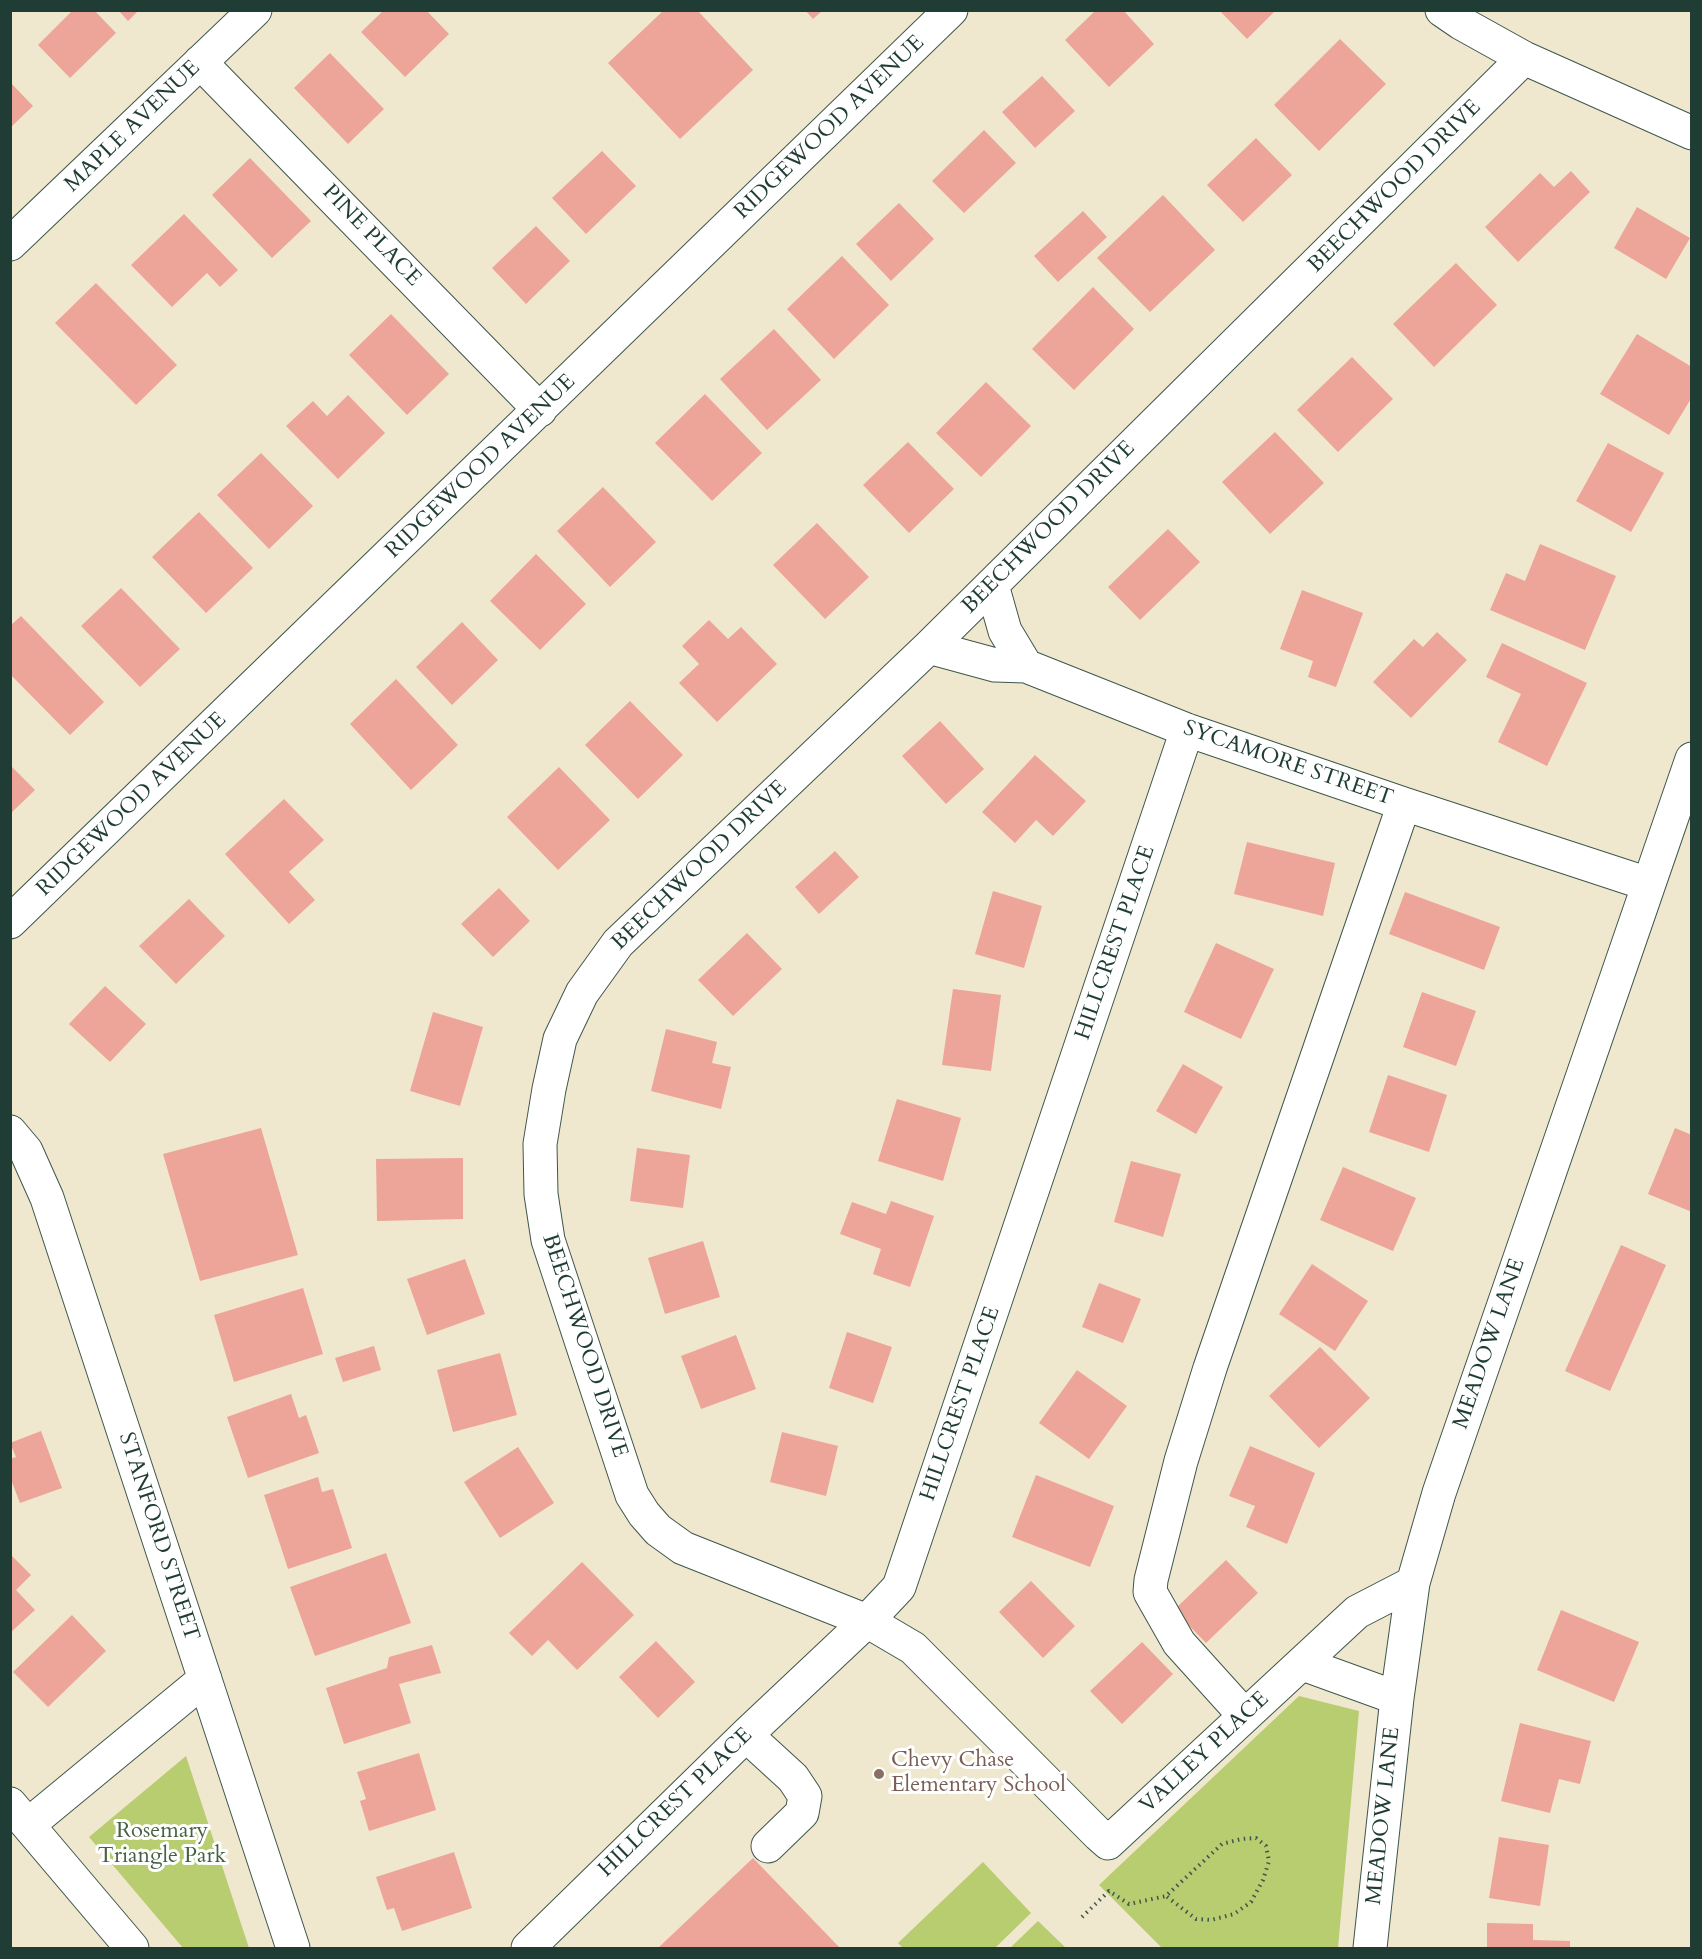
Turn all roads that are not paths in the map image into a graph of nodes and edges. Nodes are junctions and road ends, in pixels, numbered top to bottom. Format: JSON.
{"nodes":[{"id":1,"x":255,"y":10,"type":"edge"},
{"id":2,"x":951,"y":10,"type":"edge"},
{"id":3,"x":1442,"y":10,"type":"edge"},
{"id":4,"x":1524,"y":58,"type":"junction"},
{"id":5,"x":200,"y":62,"type":"junction"},
{"id":6,"x":1692,"y":133,"type":"edge"},
{"id":7,"x":10,"y":243,"type":"edge"},
{"id":8,"x":540,"y":410,"type":"junction"},
{"id":9,"x":992,"y":585,"type":"junction"},
{"id":10,"x":929,"y":647,"type":"junction"},
{"id":11,"x":1026,"y":666,"type":"junction"},
{"id":12,"x":1187,"y":730,"type":"junction"},
{"id":13,"x":1692,"y":759,"type":"edge"},
{"id":14,"x":1404,"y":804,"type":"junction"},
{"id":15,"x":1648,"y":884,"type":"junction"},
{"id":16,"x":10,"y":922,"type":"edge"},
{"id":17,"x":10,"y":1132,"type":"edge"},
{"id":18,"x":1413,"y":1583,"type":"junction"},
{"id":19,"x":867,"y":1621,"type":"junction"},
{"id":20,"x":1303,"y":1664,"type":"junction"},
{"id":21,"x":205,"y":1679,"type":"junction"},
{"id":22,"x":1397,"y":1698,"type":"junction"},
{"id":23,"x":1244,"y":1715,"type":"junction"},
{"id":24,"x":746,"y":1735,"type":"junction"},
{"id":25,"x":19,"y":1814,"type":"edge"},
{"id":26,"x":1108,"y":1843,"type":"joint"},
{"id":27,"x":768,"y":1846,"type":"dead end"},
{"id":28,"x":132,"y":1948,"type":"edge"},
{"id":29,"x":293,"y":1948,"type":"edge"},
{"id":30,"x":528,"y":1948,"type":"edge"},
{"id":31,"x":1370,"y":1948,"type":"edge"}],
"edges":[{"from":1,"to":5,"type":"street","name":"MAPLE AVENUE"},
{"from":2,"to":8,"type":"street","name":"RIDGEWOOD AVENUE"},
{"from":3,"to":4,"type":"street"},
{"from":4,"to":6,"type":"street"},
{"from":4,"to":9,"type":"street","name":"BEECHWOOD DRIVE"},
{"from":5,"to":7,"type":"street","name":"MAPLE AVENUE"},
{"from":5,"to":8,"type":"street","name":"PINE PLACE"},
{"from":8,"to":16,"type":"street","name":"RIDGEWOOD AVENUE"},
{"from":9,"to":10,"type":"street","name":"BEECHWOOD DRIVE"},
{"from":9,"to":11,"type":"street"},
{"from":10,"to":11,"type":"street","name":"SYCAMORE STREET"},
{"from":10,"to":19,"type":"street","name":"BEECHWOOD DRIVE"},
{"from":11,"to":12,"type":"street","name":"SYCAMORE STREET"},
{"from":12,"to":14,"type":"street","name":"SYCAMORE STREET"},
{"from":12,"to":19,"type":"street","name":"HILLCREST PLACE"},
{"from":13,"to":15,"type":"street","name":"MEADOW LANE"},
{"from":14,"to":15,"type":"street","name":"SYCAMORE STREET"},
{"from":14,"to":23,"type":"street"},
{"from":15,"to":18,"type":"street","name":"MEADOW LANE"},
{"from":17,"to":21,"type":"street","name":"STANFORD STREET"},
{"from":18,"to":20,"type":"street","name":"VALLEY PLACE"},
{"from":18,"to":22,"type":"street","name":"MEADOW LANE"},
{"from":19,"to":24,"type":"street","name":"HILLCREST PLACE"},
{"from":19,"to":26,"type":"street","name":"BEECHWOOD DRIVE"},
{"from":20,"to":22,"type":"street"},
{"from":20,"to":23,"type":"street","name":"VALLEY PLACE"},
{"from":21,"to":25,"type":"street"},
{"from":21,"to":29,"type":"street","name":"STANFORD STREET"},
{"from":22,"to":31,"type":"street","name":"MEADOW LANE"},
{"from":23,"to":26,"type":"street","name":"VALLEY PLACE"},
{"from":24,"to":27,"type":"street"},
{"from":24,"to":30,"type":"street","name":"HILLCREST PLACE"},
{"from":25,"to":28,"type":"street"}]}
